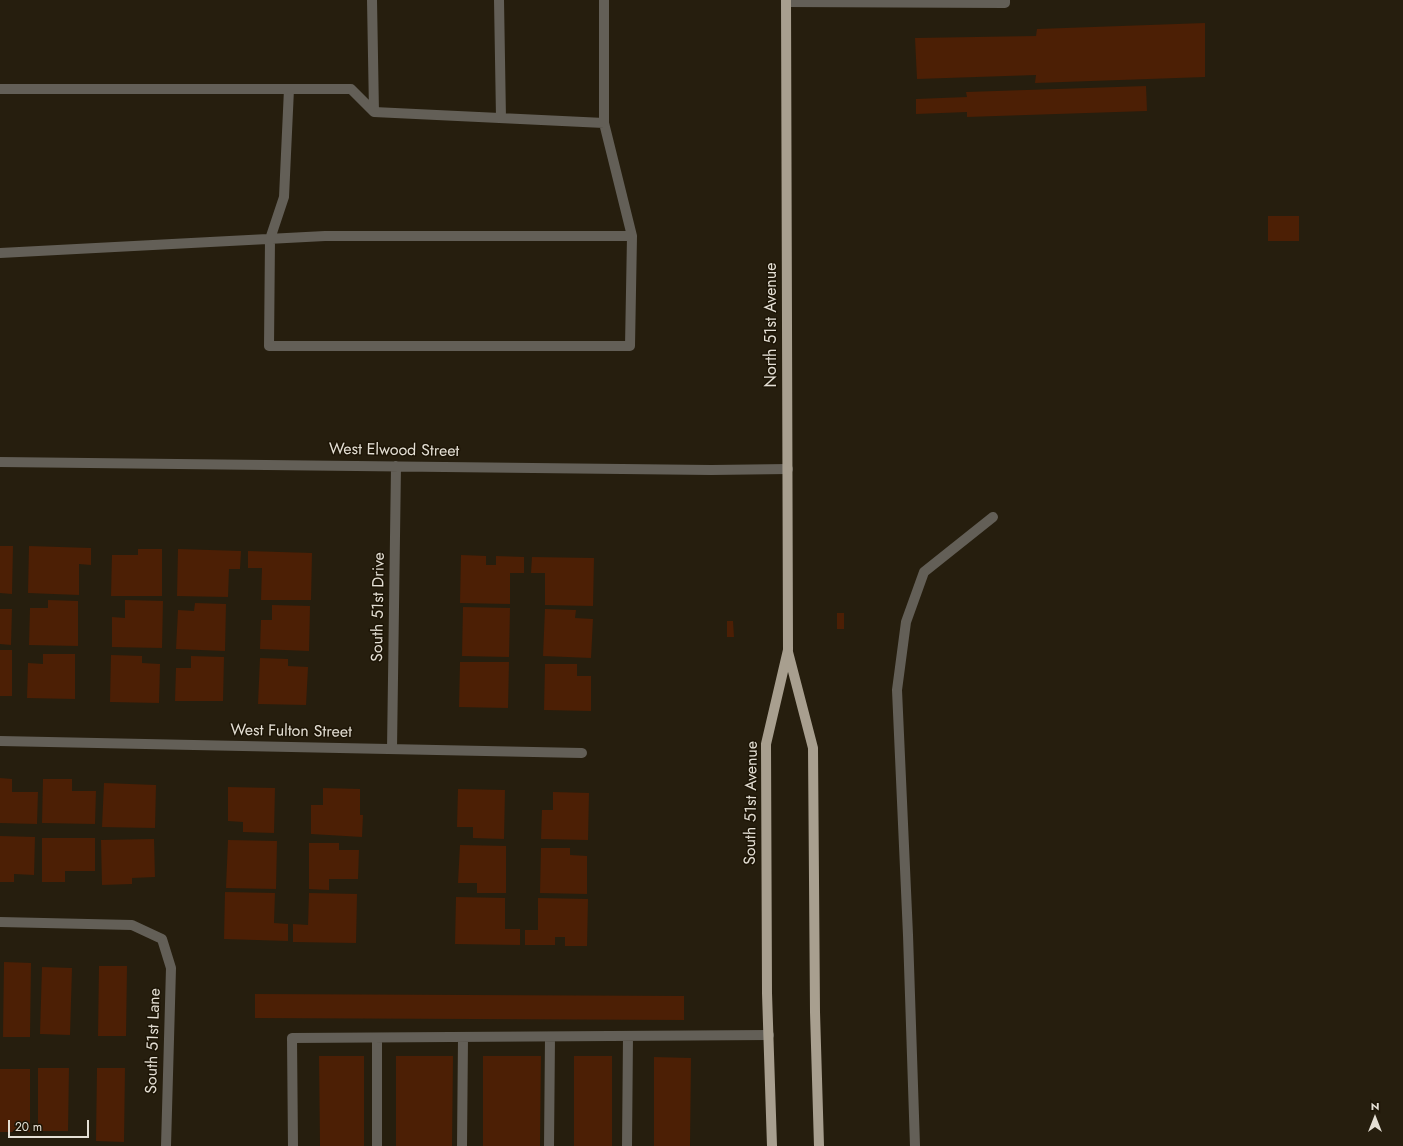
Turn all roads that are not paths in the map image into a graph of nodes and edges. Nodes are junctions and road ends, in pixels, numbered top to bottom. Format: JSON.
{"nodes":[{"id":1,"x":372,"y":0,"type":"edge"},
{"id":2,"x":499,"y":0,"type":"edge"},
{"id":3,"x":604,"y":0,"type":"edge"},
{"id":4,"x":1005,"y":0,"type":"edge"},
{"id":5,"x":786,"y":1,"type":"edge"},
{"id":6,"x":0,"y":89,"type":"edge"},
{"id":7,"x":290,"y":89,"type":"junction"},
{"id":8,"x":374,"y":112,"type":"junction"},
{"id":9,"x":501,"y":118,"type":"junction"},
{"id":10,"x":604,"y":123,"type":"junction"},
{"id":11,"x":632,"y":236,"type":"junction"},
{"id":12,"x":270,"y":239,"type":"junction"},
{"id":13,"x":0,"y":253,"type":"edge"},
{"id":14,"x":0,"y":462,"type":"edge"},
{"id":15,"x":396,"y":466,"type":"junction"},
{"id":16,"x":788,"y":469,"type":"junction"},
{"id":17,"x":993,"y":517,"type":"dead end"},
{"id":18,"x":788,"y":650,"type":"junction"},
{"id":19,"x":0,"y":740,"type":"edge"},
{"id":20,"x":392,"y":749,"type":"junction"},
{"id":21,"x":582,"y":753,"type":"dead end"},
{"id":22,"x":0,"y":922,"type":"edge"},
{"id":23,"x":769,"y":1035,"type":"junction"},
{"id":24,"x":628,"y":1036,"type":"junction"},
{"id":25,"x":550,"y":1037,"type":"junction"},
{"id":26,"x":377,"y":1038,"type":"junction"},
{"id":27,"x":463,"y":1038,"type":"junction"},
{"id":28,"x":166,"y":1146,"type":"edge"},
{"id":29,"x":293,"y":1146,"type":"edge"},
{"id":30,"x":377,"y":1146,"type":"edge"},
{"id":31,"x":462,"y":1146,"type":"edge"},
{"id":32,"x":550,"y":1146,"type":"edge"},
{"id":33,"x":627,"y":1146,"type":"edge"},
{"id":34,"x":772,"y":1146,"type":"edge"},
{"id":35,"x":819,"y":1146,"type":"edge"},
{"id":36,"x":915,"y":1146,"type":"edge"}],
"edges":[{"from":1,"to":8,"type":"street"},
{"from":2,"to":9,"type":"street"},
{"from":3,"to":10,"type":"street"},
{"from":4,"to":5,"type":"street"},
{"from":5,"to":16,"type":"main road","name":"North 51st Avenue"},
{"from":6,"to":7,"type":"street"},
{"from":7,"to":8,"type":"street"},
{"from":7,"to":12,"type":"street"},
{"from":8,"to":9,"type":"street"},
{"from":9,"to":10,"type":"street"},
{"from":10,"to":11,"type":"street"},
{"from":11,"to":12,"type":"street"},
{"from":11,"to":12,"type":"street"},
{"from":12,"to":13,"type":"street"},
{"from":14,"to":15,"type":"street","name":"West Elwood Street"},
{"from":15,"to":16,"type":"street","name":"West Elwood Street"},
{"from":15,"to":20,"type":"street","name":"South 51st Drive"},
{"from":16,"to":18,"type":"main road","name":"North 51st Avenue"},
{"from":17,"to":36,"type":"street"},
{"from":18,"to":23,"type":"main road","name":"South 51st Avenue"},
{"from":18,"to":35,"type":"main road"},
{"from":19,"to":20,"type":"street","name":"West Fulton Street"},
{"from":20,"to":21,"type":"street","name":"West Fulton Street"},
{"from":22,"to":28,"type":"street","name":"South 51st Lane"},
{"from":23,"to":24,"type":"street"},
{"from":23,"to":34,"type":"main road","name":"South 51st Avenue"},
{"from":24,"to":25,"type":"street"},
{"from":24,"to":33,"type":"street"},
{"from":25,"to":27,"type":"street"},
{"from":25,"to":32,"type":"street"},
{"from":26,"to":27,"type":"street"},
{"from":26,"to":29,"type":"street"},
{"from":26,"to":30,"type":"street"},
{"from":27,"to":31,"type":"street"}]}
